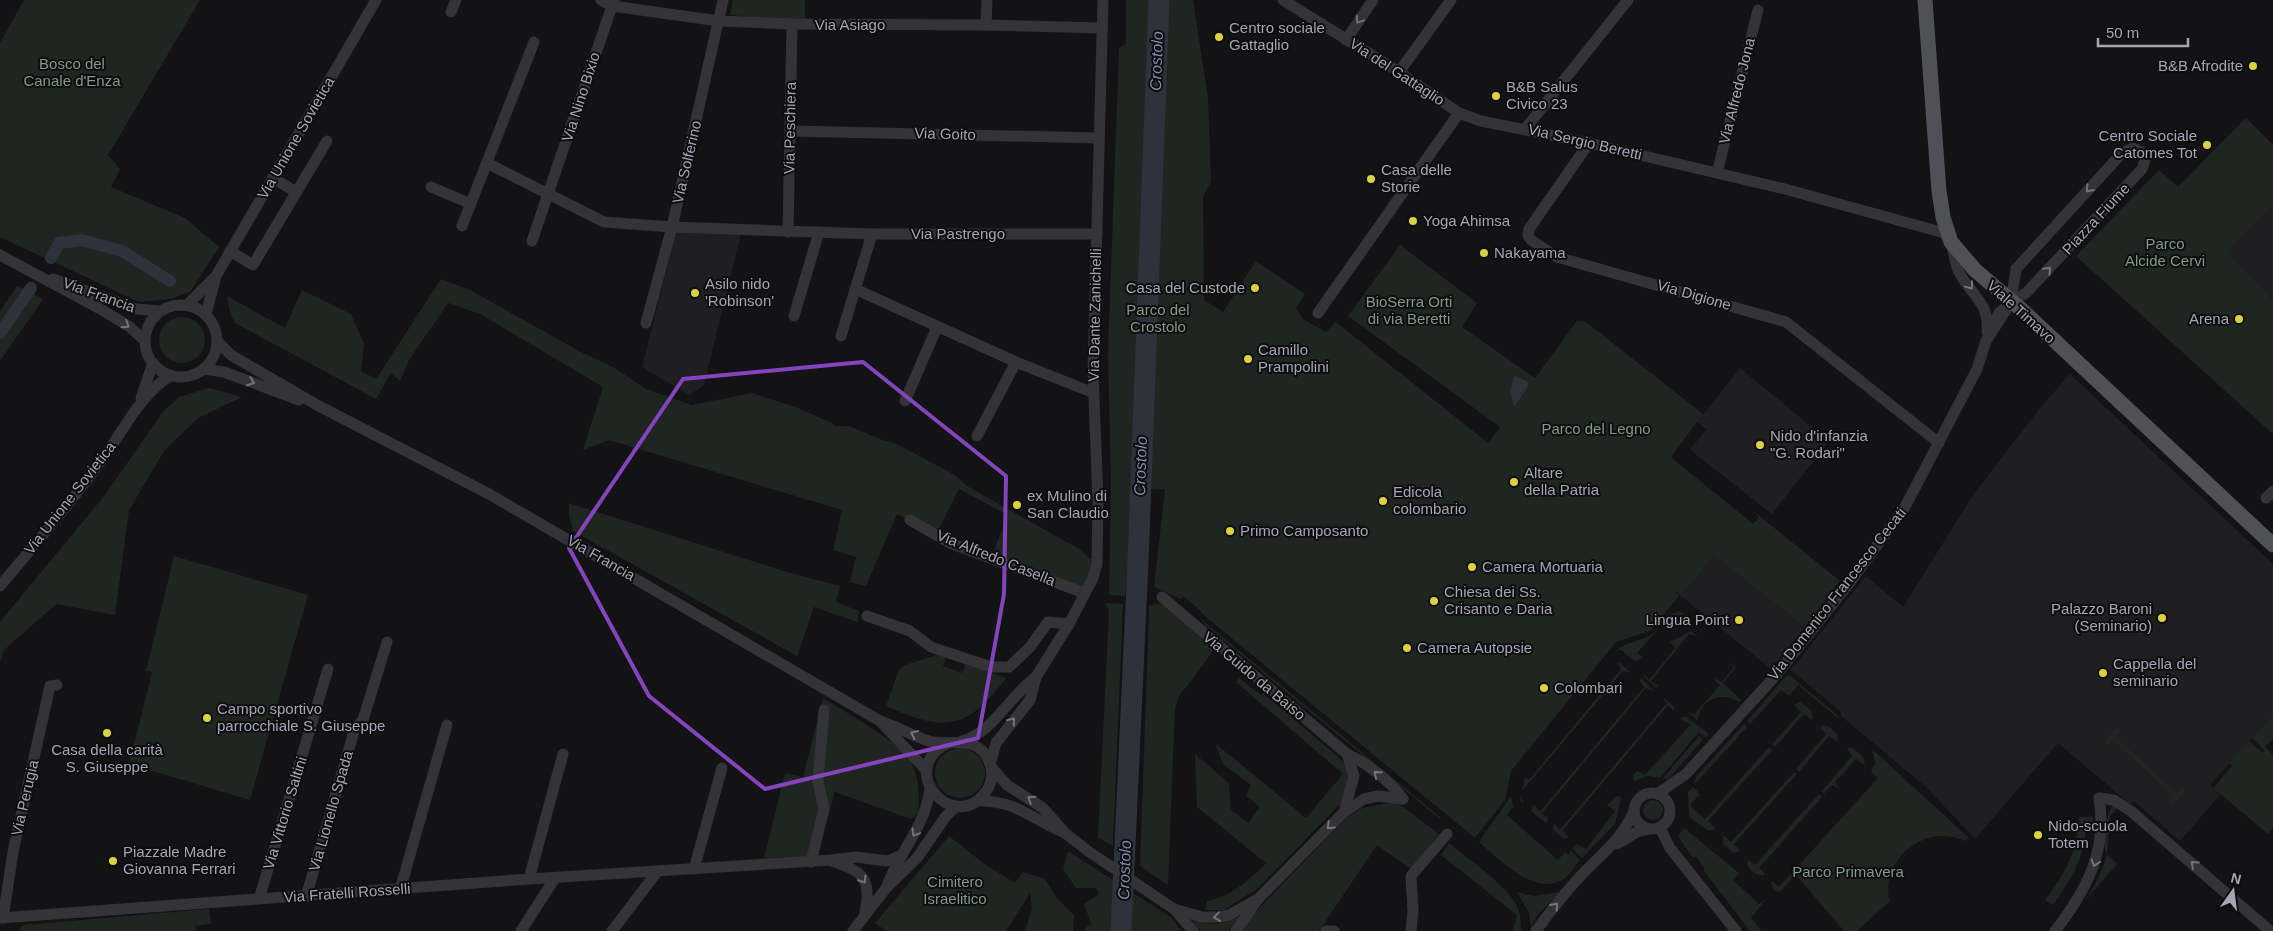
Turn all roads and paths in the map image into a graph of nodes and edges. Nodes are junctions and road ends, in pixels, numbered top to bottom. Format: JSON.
{"nodes":[{"id":1,"x":376,"y":0,"type":"edge"},
{"id":2,"x":456,"y":0,"type":"edge"},
{"id":3,"x":601,"y":0,"type":"edge"},
{"id":4,"x":723,"y":0,"type":"edge"},
{"id":5,"x":987,"y":0,"type":"edge"},
{"id":6,"x":1103,"y":0,"type":"edge"},
{"id":7,"x":1284,"y":0,"type":"edge"},
{"id":8,"x":1372,"y":0,"type":"edge"},
{"id":9,"x":1452,"y":0,"type":"edge"},
{"id":10,"x":1628,"y":0,"type":"edge"},
{"id":11,"x":1926,"y":0,"type":"edge"},
{"id":12,"x":613,"y":3,"type":"edge"},
{"id":13,"x":1758,"y":10,"type":"dead end"},
{"id":14,"x":451,"y":12,"type":"dead end"},
{"id":15,"x":719,"y":20,"type":"junction"},
{"id":16,"x":792,"y":24,"type":"junction"},
{"id":17,"x":986,"y":25,"type":"junction"},
{"id":18,"x":1102,"y":28,"type":"junction"},
{"id":19,"x":1346,"y":40,"type":"junction"},
{"id":20,"x":534,"y":42,"type":"dead end"},
{"id":21,"x":1399,"y":72,"type":"junction"},
{"id":22,"x":1459,"y":113,"type":"junction"},
{"id":23,"x":1525,"y":129,"type":"junction"},
{"id":24,"x":791,"y":131,"type":"junction"},
{"id":25,"x":1099,"y":138,"type":"junction"},
{"id":26,"x":327,"y":141,"type":"dead end"},
{"id":27,"x":1589,"y":143,"type":"junction"},
{"id":28,"x":486,"y":163,"type":"junction"},
{"id":29,"x":1717,"y":172,"type":"junction"},
{"id":30,"x":273,"y":178,"type":"junction"},
{"id":31,"x":431,"y":187,"type":"dead end"},
{"id":32,"x":296,"y":192,"type":"junction"},
{"id":33,"x":549,"y":195,"type":"junction"},
{"id":34,"x":471,"y":204,"type":"junction"},
{"id":35,"x":462,"y":226,"type":"dead end"},
{"id":36,"x":672,"y":227,"type":"junction"},
{"id":37,"x":788,"y":232,"type":"junction"},
{"id":38,"x":820,"y":232,"type":"junction"},
{"id":39,"x":872,"y":234,"type":"junction"},
{"id":40,"x":1097,"y":234,"type":"junction"},
{"id":41,"x":1950,"y":238,"type":"junction"},
{"id":42,"x":532,"y":241,"type":"dead end"},
{"id":43,"x":230,"y":251,"type":"junction"},
{"id":44,"x":0,"y":255,"type":"edge"},
{"id":45,"x":38,"y":274,"type":"junction"},
{"id":46,"x":216,"y":276,"type":"junction"},
{"id":47,"x":855,"y":289,"type":"junction"},
{"id":48,"x":2011,"y":302,"type":"junction"},
{"id":49,"x":187,"y":305,"type":"junction"},
{"id":50,"x":161,"y":311,"type":"junction"},
{"id":51,"x":1318,"y":313,"type":"dead end"},
{"id":52,"x":206,"y":314,"type":"junction"},
{"id":53,"x":794,"y":316,"type":"dead end"},
{"id":54,"x":646,"y":323,"type":"dead end"},
{"id":55,"x":937,"y":328,"type":"junction"},
{"id":56,"x":841,"y":336,"type":"dead end"},
{"id":57,"x":145,"y":341,"type":"junction"},
{"id":58,"x":1986,"y":341,"type":"junction"},
{"id":59,"x":218,"y":342,"type":"junction"},
{"id":60,"x":1016,"y":362,"type":"junction"},
{"id":61,"x":153,"y":363,"type":"junction"},
{"id":62,"x":204,"y":369,"type":"junction"},
{"id":63,"x":171,"y":375,"type":"junction"},
{"id":64,"x":1094,"y":393,"type":"junction"},
{"id":65,"x":905,"y":401,"type":"dead end"},
{"id":66,"x":317,"y":405,"type":"junction"},
{"id":67,"x":137,"y":408,"type":"junction"},
{"id":68,"x":977,"y":436,"type":"dead end"},
{"id":69,"x":1939,"y":443,"type":"junction"},
{"id":70,"x":910,"y":520,"type":"dead end"},
{"id":71,"x":2273,"y":545,"type":"edge"},
{"id":72,"x":0,"y":586,"type":"edge"},
{"id":73,"x":1084,"y":593,"type":"junction"},
{"id":74,"x":1162,"y":597,"type":"dead end"},
{"id":75,"x":867,"y":616,"type":"dead end"},
{"id":76,"x":1068,"y":624,"type":"junction"},
{"id":77,"x":387,"y":642,"type":"dead end"},
{"id":78,"x":328,"y":669,"type":"dead end"},
{"id":79,"x":1036,"y":677,"type":"junction"},
{"id":80,"x":57,"y":685,"type":"dead end"},
{"id":81,"x":824,"y":710,"type":"dead end"},
{"id":82,"x":880,"y":720,"type":"junction"},
{"id":83,"x":447,"y":725,"type":"dead end"},
{"id":84,"x":962,"y":741,"type":"junction"},
{"id":85,"x":948,"y":743,"type":"junction"},
{"id":86,"x":563,"y":754,"type":"dead end"},
{"id":87,"x":1347,"y":754,"type":"junction"},
{"id":88,"x":991,"y":766,"type":"junction"},
{"id":89,"x":722,"y":768,"type":"dead end"},
{"id":90,"x":927,"y":771,"type":"junction"},
{"id":91,"x":1686,"y":774,"type":"junction"},
{"id":92,"x":930,"y":788,"type":"junction"},
{"id":93,"x":1657,"y":794,"type":"junction"},
{"id":94,"x":978,"y":801,"type":"junction"},
{"id":95,"x":957,"y":806,"type":"junction"},
{"id":96,"x":1670,"y":806,"type":"junction"},
{"id":97,"x":1634,"y":811,"type":"junction"},
{"id":98,"x":1344,"y":812,"type":"junction"},
{"id":99,"x":1655,"y":829,"type":"junction"},
{"id":100,"x":1065,"y":833,"type":"junction"},
{"id":101,"x":1447,"y":834,"type":"dead end"},
{"id":102,"x":1607,"y":851,"type":"junction"},
{"id":103,"x":0,"y":852,"type":"edge"},
{"id":104,"x":12,"y":855,"type":"junction"},
{"id":105,"x":902,"y":855,"type":"junction"},
{"id":106,"x":831,"y":860,"type":"junction"},
{"id":107,"x":811,"y":862,"type":"junction"},
{"id":108,"x":694,"y":870,"type":"junction"},
{"id":109,"x":657,"y":872,"type":"junction"},
{"id":110,"x":556,"y":878,"type":"junction"},
{"id":111,"x":529,"y":879,"type":"junction"},
{"id":112,"x":887,"y":887,"type":"junction"},
{"id":113,"x":400,"y":890,"type":"junction"},
{"id":114,"x":306,"y":897,"type":"junction"},
{"id":115,"x":259,"y":899,"type":"junction"},
{"id":116,"x":1258,"y":899,"type":"junction"},
{"id":117,"x":1174,"y":909,"type":"junction"},
{"id":118,"x":864,"y":917,"type":"junction"},
{"id":119,"x":2,"y":918,"type":"edge"},
{"id":120,"x":521,"y":931,"type":"edge"},
{"id":121,"x":612,"y":931,"type":"edge"},
{"id":122,"x":853,"y":931,"type":"edge"},
{"id":123,"x":1193,"y":931,"type":"edge"},
{"id":124,"x":1236,"y":931,"type":"edge"},
{"id":125,"x":1326,"y":931,"type":"edge"},
{"id":126,"x":1334,"y":931,"type":"edge"},
{"id":127,"x":1411,"y":931,"type":"edge"},
{"id":128,"x":1536,"y":931,"type":"edge"},
{"id":129,"x":1736,"y":931,"type":"edge"},
{"id":130,"x":2055,"y":931,"type":"edge"},
{"id":131,"x":2270,"y":931,"type":"edge"}],
"edges":[{"from":1,"to":30,"type":"street","name":"Via Unione Sovietica"},
{"from":2,"to":14,"type":"street"},
{"from":3,"to":12,"type":"street","name":"Via Asiago"},
{"from":4,"to":15,"type":"street","name":"Via Solferino"},
{"from":5,"to":17,"type":"street"},
{"from":6,"to":18,"type":"street","name":"Via Dante Zanichelli"},
{"from":7,"to":19,"type":"street","name":"Via del Gattaglio"},
{"from":8,"to":19,"type":"street","one_way":true},
{"from":9,"to":21,"type":"street"},
{"from":10,"to":23,"type":"street"},
{"from":11,"to":41,"type":"main road","name":"Viale Timavo"},
{"from":12,"to":15,"type":"street","name":"Via Asiago"},
{"from":12,"to":33,"type":"street","name":"Via Nino Bixio"},
{"from":13,"to":29,"type":"street","name":"Via Alfredo Jona"},
{"from":15,"to":16,"type":"street","name":"Via Asiago"},
{"from":15,"to":36,"type":"street","name":"Via Solferino"},
{"from":16,"to":17,"type":"street","name":"Via Asiago"},
{"from":16,"to":24,"type":"street","name":"Via Peschiera"},
{"from":17,"to":18,"type":"street","name":"Via Asiago"},
{"from":18,"to":25,"type":"street","name":"Via Dante Zanichelli"},
{"from":19,"to":21,"type":"street","name":"Via del Gattaglio"},
{"from":20,"to":28,"type":"street"},
{"from":21,"to":22,"type":"street","name":"Via del Gattaglio"},
{"from":22,"to":23,"type":"street","name":"Via Sergio Beretti"},
{"from":22,"to":51,"type":"street"},
{"from":23,"to":27,"type":"street","name":"Via Sergio Beretti"},
{"from":24,"to":25,"type":"street","name":"Via Goito"},
{"from":24,"to":37,"type":"street","name":"Via Peschiera"},
{"from":25,"to":40,"type":"street","name":"Via Dante Zanichelli"},
{"from":26,"to":32,"type":"street"},
{"from":27,"to":29,"type":"street","name":"Via Sergio Beretti"},
{"from":27,"to":69,"type":"street","name":"Via Digione"},
{"from":28,"to":33,"type":"street"},
{"from":28,"to":34,"type":"street"},
{"from":29,"to":41,"type":"street","name":"Via Sergio Beretti"},
{"from":30,"to":32,"type":"street"},
{"from":30,"to":43,"type":"street","name":"Via Unione Sovietica"},
{"from":31,"to":34,"type":"street"},
{"from":32,"to":43,"type":"street"},
{"from":33,"to":36,"type":"street","name":"Via Pastrengo"},
{"from":33,"to":42,"type":"street","name":"Via Nino Bixio"},
{"from":34,"to":35,"type":"street"},
{"from":36,"to":37,"type":"street","name":"Via Pastrengo"},
{"from":36,"to":54,"type":"street","name":"Via Solferino"},
{"from":37,"to":38,"type":"street","name":"Via Pastrengo"},
{"from":38,"to":39,"type":"street","name":"Via Pastrengo"},
{"from":38,"to":53,"type":"street"},
{"from":39,"to":40,"type":"street","name":"Via Pastrengo"},
{"from":39,"to":47,"type":"street"},
{"from":40,"to":64,"type":"street","name":"Via Dante Zanichelli"},
{"from":41,"to":48,"type":"main road","name":"Viale Timavo"},
{"from":41,"to":58,"type":"street","one_way":true},
{"from":43,"to":46,"type":"street","name":"Via Unione Sovietica"},
{"from":44,"to":45,"type":"street","name":"Via Francia"},
{"from":45,"to":50,"type":"street","name":"Via Francia"},
{"from":45,"to":57,"type":"street","name":"Via Francia","one_way":true},
{"from":46,"to":49,"type":"street","name":"Via Unione Sovietica"},
{"from":46,"to":52,"type":"street","name":"Via Unione Sovietica"},
{"from":47,"to":55,"type":"street"},
{"from":47,"to":56,"type":"street"},
{"from":48,"to":48,"type":"street","name":"Piazza Fiume","one_way":true},
{"from":48,"to":58,"type":"street","name":"Via Domenico Francesco Cecati"},
{"from":48,"to":71,"type":"main road","name":"Viale Timavo"},
{"from":49,"to":50,"type":"street","name":"Via Francia"},
{"from":49,"to":52,"type":"street"},
{"from":50,"to":57,"type":"street","name":"Via Francia"},
{"from":52,"to":59,"type":"street","name":"Via Francia"},
{"from":55,"to":60,"type":"street"},
{"from":55,"to":65,"type":"street"},
{"from":57,"to":61,"type":"street","name":"Via Francia"},
{"from":58,"to":69,"type":"street","name":"Via Domenico Francesco Cecati"},
{"from":59,"to":62,"type":"street"},
{"from":59,"to":66,"type":"street","name":"Via Francia"},
{"from":60,"to":64,"type":"street"},
{"from":60,"to":68,"type":"street"},
{"from":61,"to":63,"type":"street"},
{"from":61,"to":67,"type":"street","name":"Via Unione Sovietica"},
{"from":62,"to":63,"type":"street","name":"Via Francia"},
{"from":62,"to":66,"type":"street","name":"Via Francia","one_way":true},
{"from":63,"to":67,"type":"street","name":"Via Unione Sovietica"},
{"from":64,"to":73,"type":"street","name":"Via Dante Zanichelli"},
{"from":66,"to":82,"type":"street","name":"Via Francia"},
{"from":67,"to":72,"type":"street","name":"Via Unione Sovietica"},
{"from":69,"to":91,"type":"street","name":"Via Domenico Francesco Cecati"},
{"from":70,"to":73,"type":"street","name":"Via Alfredo Casella"},
{"from":73,"to":76,"type":"street","name":"Via Dante Zanichelli"},
{"from":74,"to":87,"type":"street","name":"Via Guido da Baiso"},
{"from":75,"to":76,"type":"street"},
{"from":76,"to":79,"type":"street","name":"Via Dante Zanichelli"},
{"from":77,"to":114,"type":"street","name":"Via Lionello Spada"},
{"from":78,"to":115,"type":"street","name":"Via Vittorio Saltini"},
{"from":79,"to":84,"type":"street","name":"Via Francia"},
{"from":88,"to":79,"type":"street","one_way":true},
{"from":80,"to":104,"type":"street","name":"Via Perugia"},
{"from":81,"to":107,"type":"street"},
{"from":85,"to":82,"type":"street","name":"Via Francia","one_way":true},
{"from":82,"to":90,"type":"street","name":"Via Francia"},
{"from":83,"to":113,"type":"street"},
{"from":84,"to":85,"type":"street","name":"Via Francia"},
{"from":84,"to":88,"type":"street"},
{"from":85,"to":90,"type":"street"},
{"from":86,"to":111,"type":"street"},
{"from":87,"to":98,"type":"street"},
{"from":98,"to":87,"type":"street","name":"Via Guido da Baiso","one_way":true},
{"from":88,"to":94,"type":"street"},
{"from":100,"to":88,"type":"street","one_way":true},
{"from":89,"to":108,"type":"street"},
{"from":90,"to":92,"type":"street"},
{"from":91,"to":93,"type":"street"},
{"from":91,"to":96,"type":"street"},
{"from":92,"to":95,"type":"street"},
{"from":92,"to":105,"type":"street","one_way":true},
{"from":93,"to":96,"type":"street"},
{"from":93,"to":97,"type":"street"},
{"from":94,"to":95,"type":"street"},
{"from":94,"to":100,"type":"street"},
{"from":95,"to":112,"type":"street"},
{"from":96,"to":99,"type":"street"},
{"from":97,"to":99,"type":"street"},
{"from":97,"to":102,"type":"street"},
{"from":98,"to":116,"type":"street","one_way":true},
{"from":99,"to":102,"type":"street"},
{"from":99,"to":129,"type":"street"},
{"from":100,"to":117,"type":"street"},
{"from":101,"to":127,"type":"street"},
{"from":128,"to":102,"type":"street","one_way":true},
{"from":103,"to":104,"type":"street"},
{"from":104,"to":119,"type":"street","name":"Via Perugia"},
{"from":105,"to":106,"type":"street","name":"Via Fratelli Rosselli"},
{"from":105,"to":112,"type":"street"},
{"from":106,"to":107,"type":"street","name":"Via Fratelli Rosselli"},
{"from":106,"to":118,"type":"street","name":"Via Fratelli Rosselli","one_way":true},
{"from":107,"to":108,"type":"street","name":"Via Fratelli Rosselli"},
{"from":108,"to":109,"type":"street","name":"Via Fratelli Rosselli"},
{"from":109,"to":110,"type":"street","name":"Via Fratelli Rosselli"},
{"from":109,"to":121,"type":"street"},
{"from":110,"to":111,"type":"street","name":"Via Fratelli Rosselli"},
{"from":110,"to":120,"type":"street"},
{"from":111,"to":113,"type":"street","name":"Via Fratelli Rosselli"},
{"from":112,"to":118,"type":"street"},
{"from":113,"to":114,"type":"street","name":"Via Fratelli Rosselli"},
{"from":114,"to":115,"type":"street","name":"Via Fratelli Rosselli"},
{"from":115,"to":119,"type":"street","name":"Via Fratelli Rosselli"},
{"from":116,"to":117,"type":"street","one_way":true},
{"from":116,"to":124,"type":"street"},
{"from":117,"to":123,"type":"street"},
{"from":118,"to":122,"type":"street"},
{"from":125,"to":126,"type":"street"},
{"from":131,"to":130,"type":"street","one_way":true}]}
